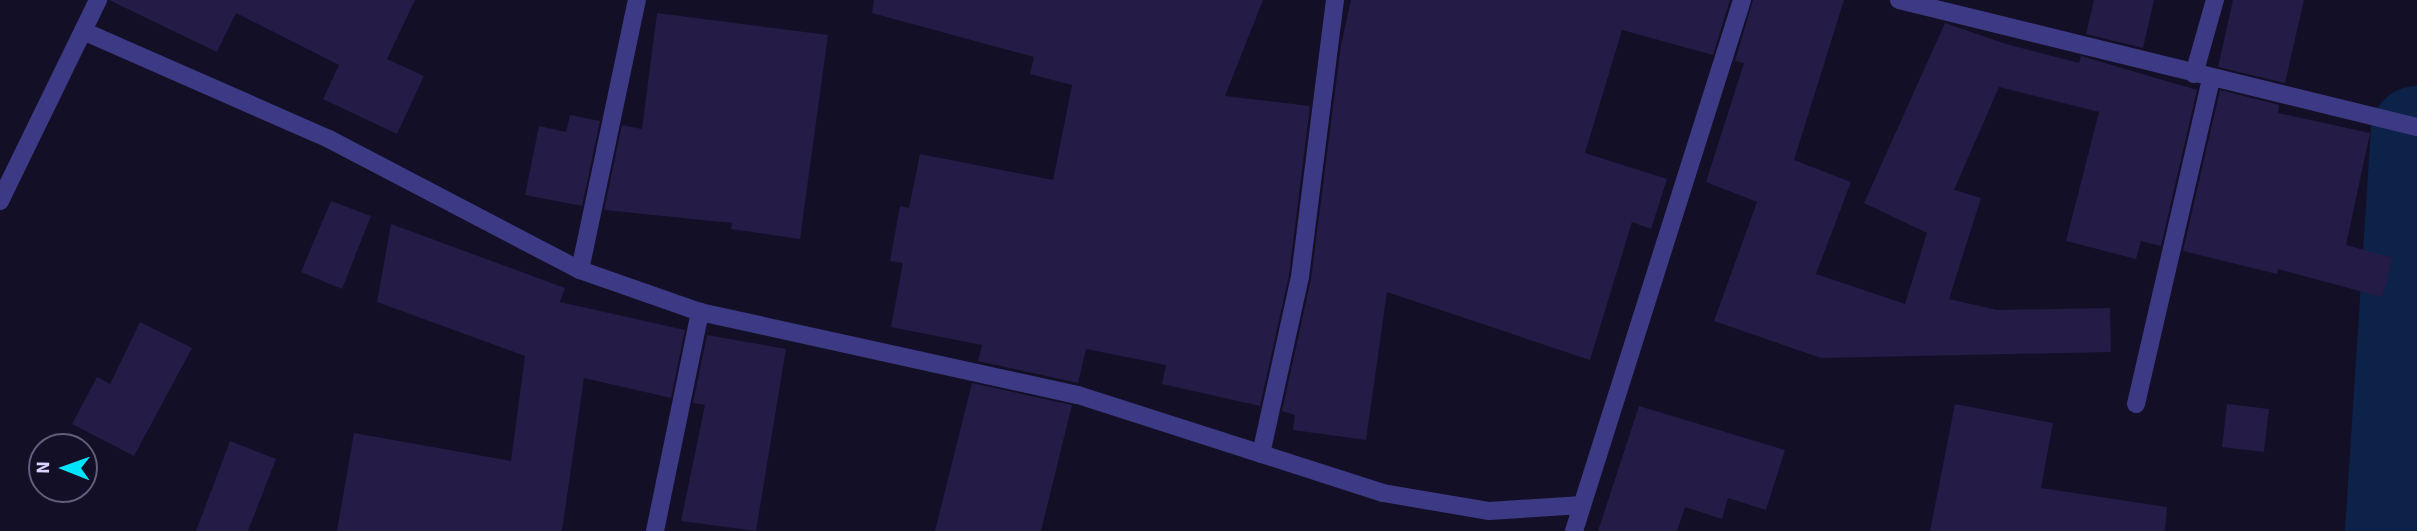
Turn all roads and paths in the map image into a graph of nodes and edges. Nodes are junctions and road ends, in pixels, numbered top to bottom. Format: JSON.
{"nodes":[{"id":1,"x":98,"y":0,"type":"edge"},
{"id":2,"x":637,"y":0,"type":"edge"},
{"id":3,"x":1335,"y":0,"type":"edge"},
{"id":4,"x":1742,"y":0,"type":"edge"},
{"id":5,"x":1899,"y":0,"type":"edge"},
{"id":6,"x":2216,"y":0,"type":"edge"},
{"id":7,"x":83,"y":32,"type":"junction"},
{"id":8,"x":2203,"y":77,"type":"junction"},
{"id":9,"x":2417,"y":127,"type":"edge"},
{"id":10,"x":0,"y":201,"type":"edge"},
{"id":11,"x":580,"y":270,"type":"junction"},
{"id":12,"x":700,"y":312,"type":"junction"},
{"id":13,"x":2136,"y":404,"type":"dead end"},
{"id":14,"x":1261,"y":454,"type":"junction"},
{"id":15,"x":1582,"y":505,"type":"junction"},
{"id":16,"x":654,"y":531,"type":"edge"},
{"id":17,"x":1574,"y":531,"type":"edge"}],
"edges":[{"from":1,"to":7,"type":"street"},
{"from":2,"to":11,"type":"street"},
{"from":3,"to":14,"type":"street"},
{"from":4,"to":15,"type":"street"},
{"from":5,"to":8,"type":"street"},
{"from":6,"to":8,"type":"street"},
{"from":7,"to":10,"type":"street"},
{"from":7,"to":11,"type":"street"},
{"from":8,"to":9,"type":"street"},
{"from":8,"to":13,"type":"street"},
{"from":11,"to":12,"type":"street"},
{"from":12,"to":14,"type":"street"},
{"from":12,"to":16,"type":"street"},
{"from":14,"to":15,"type":"street"},
{"from":15,"to":17,"type":"street"}]}
